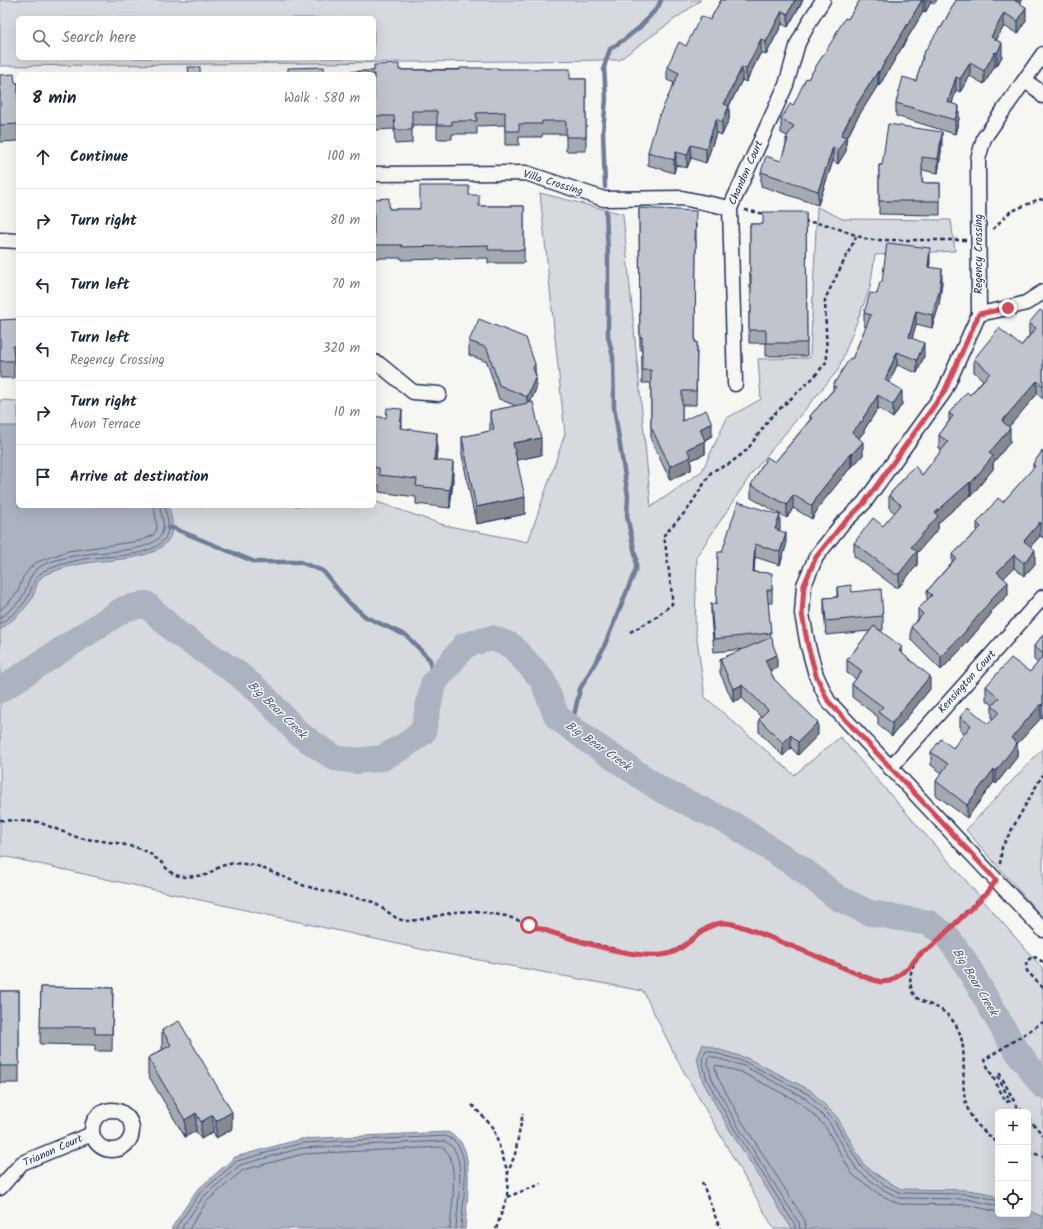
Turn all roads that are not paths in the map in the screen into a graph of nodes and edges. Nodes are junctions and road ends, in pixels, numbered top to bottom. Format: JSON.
{"nodes":[{"id":1,"x":823,"y":0,"type":"edge"},
{"id":2,"x":1043,"y":54,"type":"edge"},
{"id":3,"x":1025,"y":81,"type":"junction"},
{"id":4,"x":1043,"y":96,"type":"edge"},
{"id":5,"x":376,"y":174,"type":"edge"},
{"id":6,"x":730,"y":208,"type":"junction"},
{"id":7,"x":0,"y":240,"type":"edge"},
{"id":8,"x":16,"y":241,"type":"edge"},
{"id":9,"x":1043,"y":292,"type":"edge"},
{"id":10,"x":979,"y":314,"type":"junction"},
{"id":11,"x":376,"y":363,"type":"edge"},
{"id":12,"x":735,"y":384,"type":"dead end"},
{"id":13,"x":439,"y":394,"type":"dead end"},
{"id":14,"x":1043,"y":597,"type":"edge"},
{"id":15,"x":890,"y":768,"type":"junction"},
{"id":16,"x":1043,"y":930,"type":"edge"},
{"id":17,"x":92,"y":1134,"type":"dead end"},
{"id":18,"x":0,"y":1188,"type":"edge"}],
"edges":[{"from":1,"to":6,"type":"street","name":"Chandon Court"},
{"from":2,"to":3,"type":"street","name":"Regency Crossing"},
{"from":3,"to":4,"type":"street"},
{"from":3,"to":10,"type":"street","name":"Regency Crossing"},
{"from":5,"to":6,"type":"street","name":"Villa Crossing"},
{"from":6,"to":12,"type":"street","name":"Chandon Court"},
{"from":7,"to":8,"type":"street"},
{"from":9,"to":10,"type":"street"},
{"from":10,"to":15,"type":"street","name":"Regency Crossing"},
{"from":11,"to":13,"type":"street"},
{"from":14,"to":15,"type":"street","name":"Kensington Court"},
{"from":15,"to":16,"type":"street","name":"Regency Crossing"},
{"from":17,"to":18,"type":"street","name":"Trianon Court"}]}
